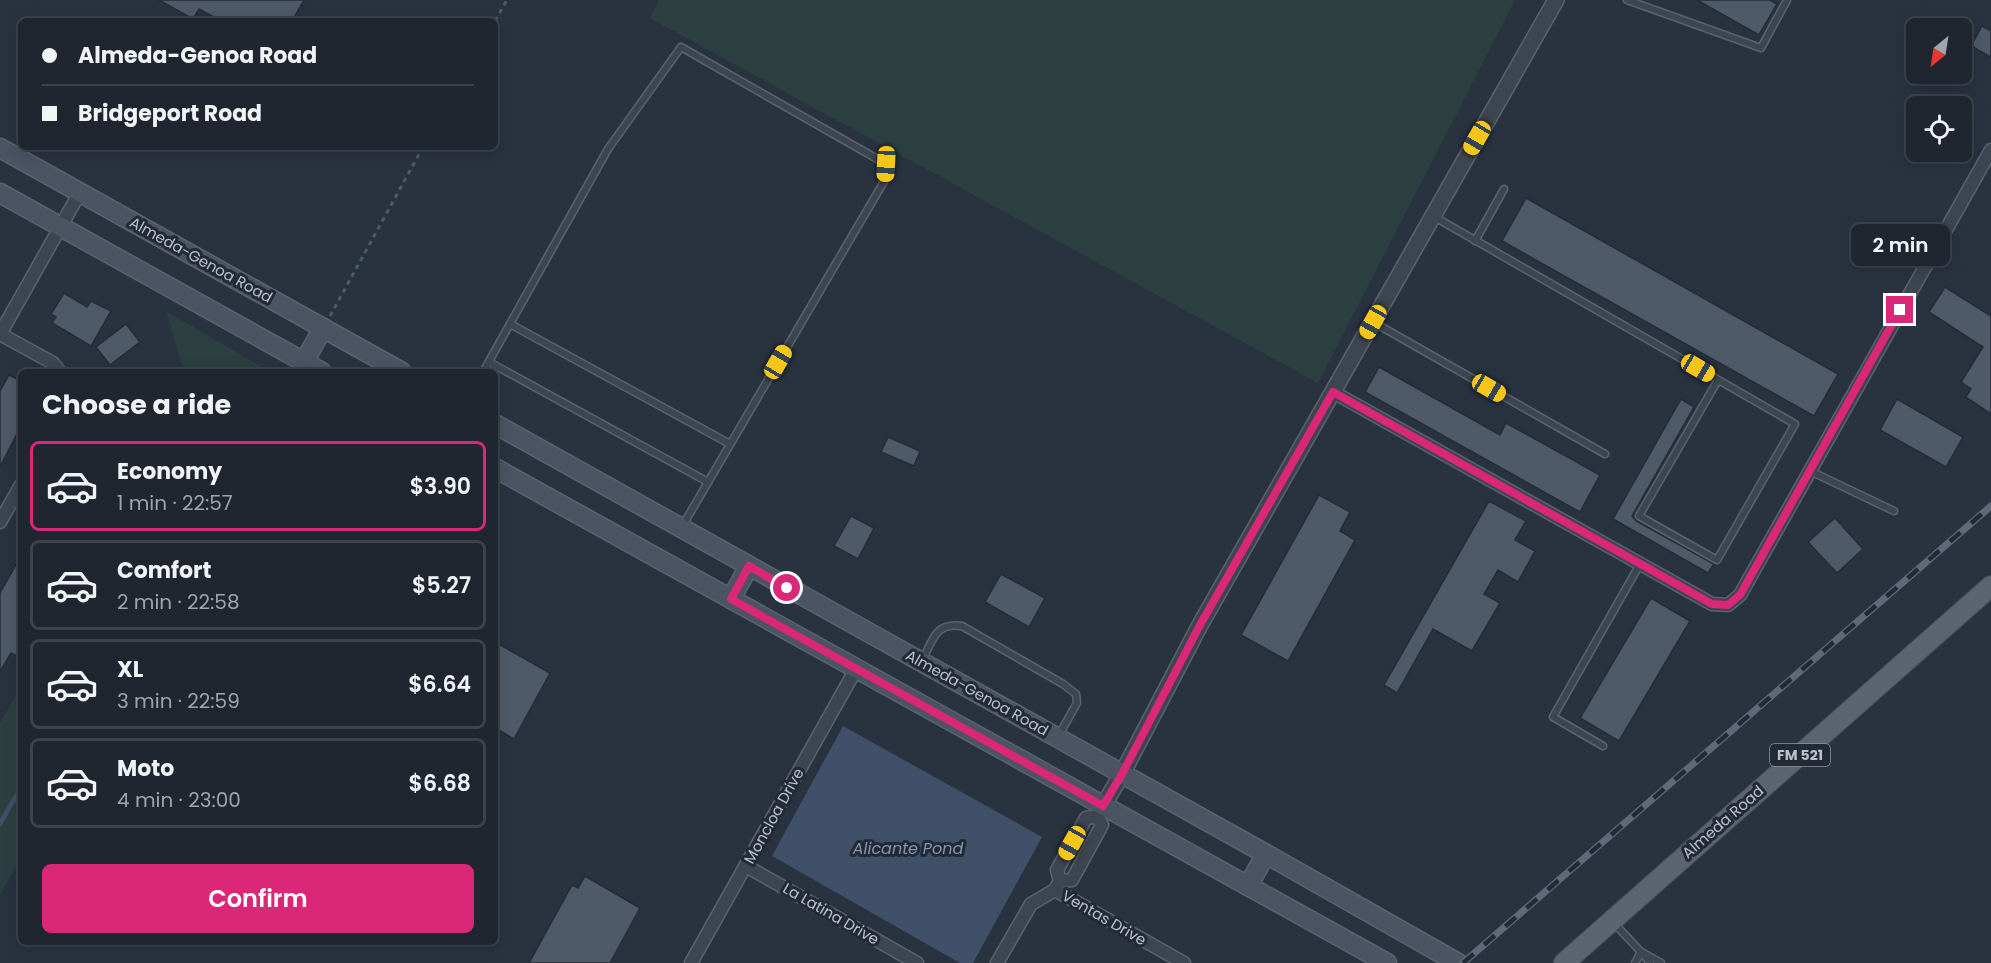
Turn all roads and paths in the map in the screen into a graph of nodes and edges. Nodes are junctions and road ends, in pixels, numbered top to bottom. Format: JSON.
{"nodes":[{"id":1,"x":507,"y":0,"type":"edge"},
{"id":2,"x":1556,"y":0,"type":"edge"},
{"id":3,"x":1627,"y":0,"type":"edge"},
{"id":4,"x":1787,"y":0,"type":"edge"},
{"id":5,"x":497,"y":18,"type":"edge"},
{"id":6,"x":0,"y":148,"type":"edge"},
{"id":7,"x":421,"y":150,"type":"edge"},
{"id":8,"x":1991,"y":150,"type":"edge"},
{"id":9,"x":1504,"y":189,"type":"dead end"},
{"id":10,"x":0,"y":193,"type":"edge"},
{"id":11,"x":79,"y":194,"type":"junction"},
{"id":12,"x":1432,"y":216,"type":"junction"},
{"id":13,"x":60,"y":227,"type":"junction"},
{"id":14,"x":1475,"y":241,"type":"junction"},
{"id":15,"x":1373,"y":322,"type":"junction"},
{"id":16,"x":510,"y":324,"type":"junction"},
{"id":17,"x":323,"y":328,"type":"junction"},
{"id":18,"x":0,"y":334,"type":"edge"},
{"id":19,"x":304,"y":362,"type":"junction"},
{"id":20,"x":489,"y":362,"type":"junction"},
{"id":21,"x":58,"y":369,"type":"edge"},
{"id":22,"x":317,"y":369,"type":"edge"},
{"id":23,"x":397,"y":369,"type":"edge"},
{"id":24,"x":485,"y":369,"type":"edge"},
{"id":25,"x":1718,"y":380,"type":"junction"},
{"id":26,"x":1333,"y":392,"type":"junction"},
{"id":27,"x":498,"y":426,"type":"edge"},
{"id":28,"x":730,"y":444,"type":"junction"},
{"id":29,"x":1605,"y":454,"type":"dead end"},
{"id":30,"x":498,"y":470,"type":"edge"},
{"id":31,"x":1810,"y":471,"type":"junction"},
{"id":32,"x":708,"y":482,"type":"junction"},
{"id":33,"x":18,"y":490,"type":"edge"},
{"id":34,"x":1894,"y":512,"type":"dead end"},
{"id":35,"x":0,"y":522,"type":"edge"},
{"id":36,"x":681,"y":528,"type":"junction"},
{"id":37,"x":1640,"y":564,"type":"junction"},
{"id":38,"x":749,"y":566,"type":"junction"},
{"id":39,"x":1991,"y":586,"type":"edge"},
{"id":40,"x":731,"y":599,"type":"junction"},
{"id":41,"x":921,"y":662,"type":"junction"},
{"id":42,"x":856,"y":669,"type":"junction"},
{"id":43,"x":1057,"y":738,"type":"junction"},
{"id":44,"x":1603,"y":746,"type":"dead end"},
{"id":45,"x":1122,"y":774,"type":"junction"},
{"id":46,"x":1100,"y":811,"type":"junction"},
{"id":47,"x":1072,"y":843,"type":"junction"},
{"id":48,"x":1088,"y":851,"type":"junction"},
{"id":49,"x":1266,"y":854,"type":"junction"},
{"id":50,"x":746,"y":866,"type":"junction"},
{"id":51,"x":1058,"y":886,"type":"junction"},
{"id":52,"x":1248,"y":886,"type":"junction"},
{"id":53,"x":1611,"y":921,"type":"junction"},
{"id":54,"x":1641,"y":952,"type":"junction"},
{"id":55,"x":691,"y":963,"type":"edge"},
{"id":56,"x":917,"y":963,"type":"edge"},
{"id":57,"x":997,"y":963,"type":"edge"},
{"id":58,"x":1184,"y":963,"type":"edge"},
{"id":59,"x":1388,"y":963,"type":"edge"},
{"id":60,"x":1458,"y":963,"type":"edge"},
{"id":61,"x":1564,"y":963,"type":"edge"},
{"id":62,"x":1635,"y":963,"type":"edge"},
{"id":63,"x":1650,"y":963,"type":"edge"},
{"id":64,"x":1661,"y":963,"type":"edge"}],
"edges":[{"from":1,"to":5,"type":"path"},
{"from":2,"to":12,"type":"street"},
{"from":3,"to":4,"type":"lane"},
{"from":6,"to":11,"type":"main road","name":"Almeda-Genoa Road"},
{"from":7,"to":17,"type":"path"},
{"from":8,"to":31,"type":"street"},
{"from":9,"to":14,"type":"lane"},
{"from":10,"to":13,"type":"main road"},
{"from":11,"to":13,"type":"street"},
{"from":11,"to":17,"type":"main road","name":"Almeda-Genoa Road"},
{"from":12,"to":14,"type":"lane"},
{"from":12,"to":15,"type":"street"},
{"from":13,"to":18,"type":"street"},
{"from":13,"to":19,"type":"main road"},
{"from":14,"to":25,"type":"lane"},
{"from":15,"to":26,"type":"street"},
{"from":15,"to":29,"type":"lane"},
{"from":16,"to":20,"type":"lane"},
{"from":16,"to":28,"type":"lane"},
{"from":16,"to":28,"type":"lane"},
{"from":17,"to":19,"type":"main road"},
{"from":17,"to":23,"type":"main road","name":"Almeda-Genoa Road"},
{"from":18,"to":21,"type":"street"},
{"from":19,"to":22,"type":"main road"},
{"from":20,"to":24,"type":"lane"},
{"from":20,"to":32,"type":"lane"},
{"from":25,"to":25,"type":"lane"},
{"from":26,"to":37,"type":"street"},
{"from":26,"to":45,"type":"street"},
{"from":27,"to":36,"type":"main road","name":"Almeda-Genoa Road"},
{"from":28,"to":32,"type":"lane"},
{"from":30,"to":40,"type":"main road"},
{"from":31,"to":34,"type":"lane"},
{"from":31,"to":37,"type":"street"},
{"from":32,"to":36,"type":"lane"},
{"from":33,"to":35,"type":"street"},
{"from":36,"to":38,"type":"main road","name":"Almeda-Genoa Road"},
{"from":37,"to":44,"type":"lane"},
{"from":38,"to":40,"type":"main road"},
{"from":38,"to":41,"type":"main road","name":"Almeda-Genoa Road"},
{"from":39,"to":53,"type":"main road","name":"Almeda Road","number":"FM 521"},
{"from":40,"to":42,"type":"main road"},
{"from":41,"to":43,"type":"main road","name":"Almeda-Genoa Road"},
{"from":41,"to":43,"type":"lane"},
{"from":42,"to":46,"type":"main road"},
{"from":42,"to":50,"type":"street","name":"Moncloa Drive"},
{"from":43,"to":45,"type":"main road","name":"Almeda-Genoa Road"},
{"from":45,"to":46,"type":"street"},
{"from":45,"to":49,"type":"main road","name":"Almeda-Genoa Road"},
{"from":46,"to":47,"type":"street"},
{"from":46,"to":48,"type":"street"},
{"from":46,"to":52,"type":"main road"},
{"from":47,"to":48,"type":"lane"},
{"from":47,"to":51,"type":"street"},
{"from":48,"to":51,"type":"street"},
{"from":49,"to":52,"type":"main road"},
{"from":49,"to":60,"type":"main road","name":"Almeda-Genoa Road"},
{"from":50,"to":55,"type":"street","name":"Moncloa Drive"},
{"from":50,"to":56,"type":"street","name":"La Latina Drive"},
{"from":51,"to":57,"type":"street"},
{"from":51,"to":58,"type":"street","name":"Ventas Drive"},
{"from":52,"to":59,"type":"main road"},
{"from":53,"to":54,"type":"lane"},
{"from":53,"to":61,"type":"main road","name":"Almeda Road","number":"FM 521"},
{"from":54,"to":62,"type":"lane"},
{"from":54,"to":63,"type":"lane"},
{"from":54,"to":64,"type":"lane"}]}
